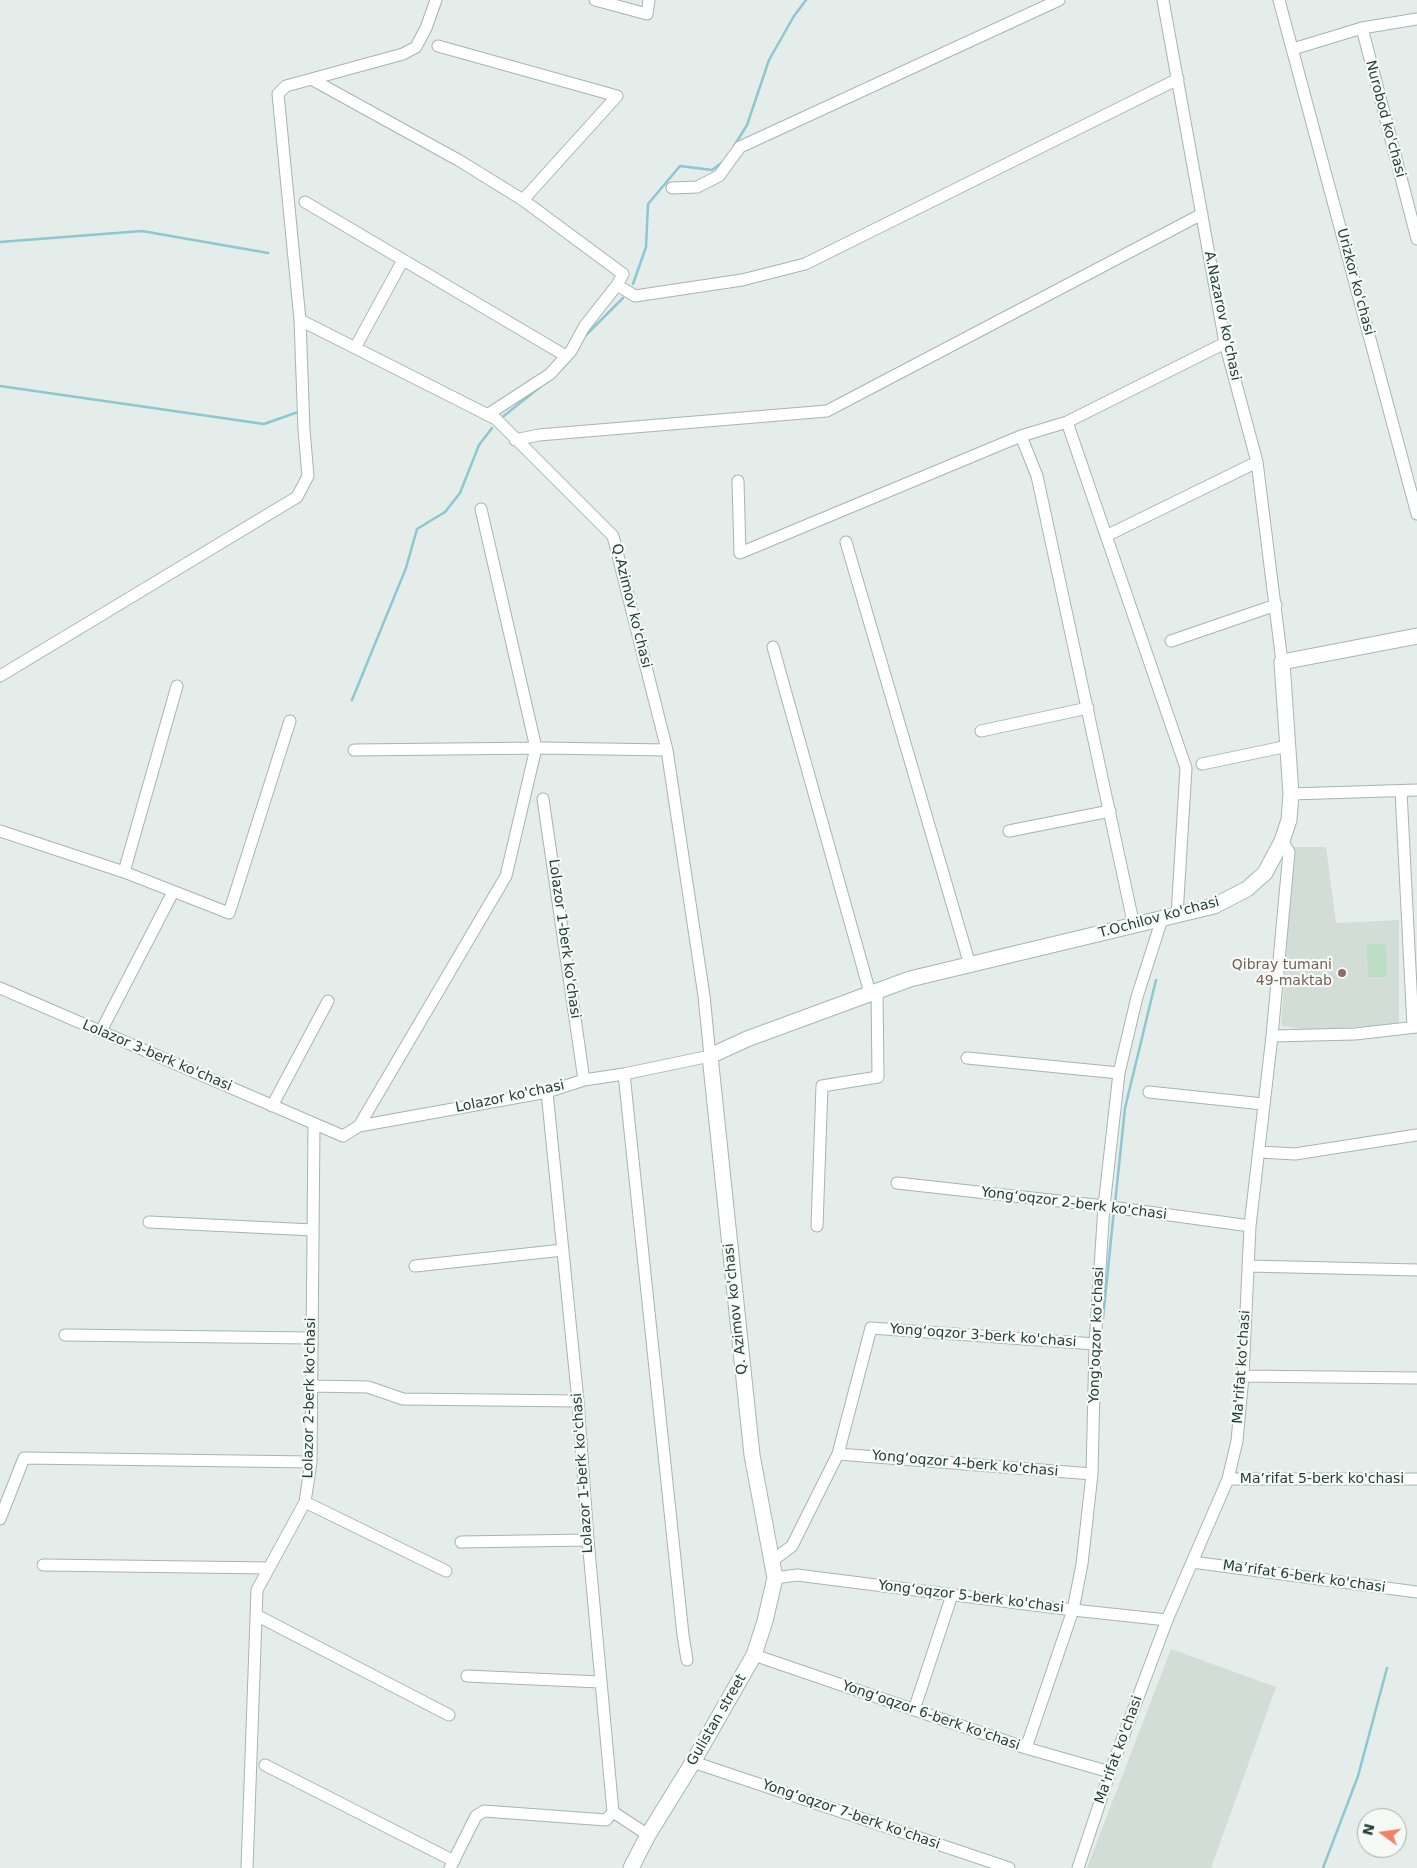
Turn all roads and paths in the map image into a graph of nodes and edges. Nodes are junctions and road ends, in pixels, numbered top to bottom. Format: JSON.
{"nodes":[{"id":1,"x":436,"y":0,"type":"edge"},
{"id":2,"x":595,"y":0,"type":"edge"},
{"id":3,"x":649,"y":0,"type":"edge"},
{"id":4,"x":1059,"y":0,"type":"edge"},
{"id":5,"x":1163,"y":0,"type":"edge"},
{"id":6,"x":1279,"y":0,"type":"edge"},
{"id":7,"x":1417,"y":19,"type":"edge"},
{"id":8,"x":1362,"y":28,"type":"junction"},
{"id":9,"x":438,"y":46,"type":"dead end"},
{"id":10,"x":1293,"y":49,"type":"junction"},
{"id":11,"x":1178,"y":79,"type":"junction"},
{"id":12,"x":313,"y":80,"type":"junction"},
{"id":13,"x":672,"y":188,"type":"dead end"},
{"id":14,"x":523,"y":200,"type":"junction"},
{"id":15,"x":304,"y":202,"type":"dead end"},
{"id":16,"x":1202,"y":214,"type":"junction"},
{"id":17,"x":1417,"y":239,"type":"edge"},
{"id":18,"x":403,"y":260,"type":"junction"},
{"id":19,"x":617,"y":286,"type":"junction"},
{"id":20,"x":300,"y":320,"type":"junction"},
{"id":21,"x":1225,"y":343,"type":"junction"},
{"id":22,"x":355,"y":348,"type":"junction"},
{"id":23,"x":566,"y":356,"type":"junction"},
{"id":24,"x":487,"y":415,"type":"junction"},
{"id":25,"x":1066,"y":422,"type":"junction"},
{"id":26,"x":1021,"y":436,"type":"junction"},
{"id":27,"x":516,"y":440,"type":"junction"},
{"id":28,"x":1257,"y":462,"type":"junction"},
{"id":29,"x":738,"y":481,"type":"dead end"},
{"id":30,"x":481,"y":508,"type":"dead end"},
{"id":31,"x":1417,"y":514,"type":"edge"},
{"id":32,"x":1106,"y":536,"type":"junction"},
{"id":33,"x":846,"y":542,"type":"dead end"},
{"id":34,"x":1276,"y":605,"type":"junction"},
{"id":35,"x":1417,"y":636,"type":"edge"},
{"id":36,"x":1171,"y":641,"type":"dead end"},
{"id":37,"x":773,"y":647,"type":"dead end"},
{"id":38,"x":1282,"y":662,"type":"junction"},
{"id":39,"x":0,"y":676,"type":"edge"},
{"id":40,"x":177,"y":686,"type":"dead end"},
{"id":41,"x":1088,"y":708,"type":"junction"},
{"id":42,"x":290,"y":721,"type":"dead end"},
{"id":43,"x":981,"y":731,"type":"dead end"},
{"id":44,"x":1288,"y":746,"type":"junction"},
{"id":45,"x":536,"y":748,"type":"junction"},
{"id":46,"x":354,"y":750,"type":"dead end"},
{"id":47,"x":667,"y":750,"type":"junction"},
{"id":48,"x":1202,"y":764,"type":"dead end"},
{"id":49,"x":1417,"y":790,"type":"edge"},
{"id":50,"x":1401,"y":791,"type":"junction"},
{"id":51,"x":1291,"y":794,"type":"junction"},
{"id":52,"x":543,"y":799,"type":"dead end"},
{"id":53,"x":1110,"y":811,"type":"junction"},
{"id":54,"x":0,"y":831,"type":"edge"},
{"id":55,"x":1009,"y":831,"type":"dead end"},
{"id":56,"x":1282,"y":841,"type":"junction"},
{"id":57,"x":124,"y":872,"type":"junction"},
{"id":58,"x":174,"y":892,"type":"junction"},
{"id":59,"x":1412,"y":905,"type":"edge"},
{"id":60,"x":1177,"y":915,"type":"junction"},
{"id":61,"x":1162,"y":919,"type":"junction"},
{"id":62,"x":1134,"y":926,"type":"junction"},
{"id":63,"x":970,"y":964,"type":"junction"},
{"id":64,"x":0,"y":988,"type":"edge"},
{"id":65,"x":873,"y":992,"type":"junction"},
{"id":66,"x":328,"y":1001,"type":"dead end"},
{"id":67,"x":1415,"y":1027,"type":"edge"},
{"id":68,"x":101,"y":1031,"type":"junction"},
{"id":69,"x":1272,"y":1036,"type":"junction"},
{"id":70,"x":710,"y":1056,"type":"junction"},
{"id":71,"x":967,"y":1058,"type":"dead end"},
{"id":72,"x":1119,"y":1073,"type":"junction"},
{"id":73,"x":624,"y":1074,"type":"junction"},
{"id":74,"x":584,"y":1080,"type":"junction"},
{"id":75,"x":547,"y":1092,"type":"junction"},
{"id":76,"x":1149,"y":1092,"type":"dead end"},
{"id":77,"x":1263,"y":1104,"type":"junction"},
{"id":78,"x":272,"y":1106,"type":"junction"},
{"id":79,"x":314,"y":1124,"type":"junction"},
{"id":80,"x":359,"y":1126,"type":"junction"},
{"id":81,"x":1417,"y":1135,"type":"edge"},
{"id":82,"x":1260,"y":1152,"type":"junction"},
{"id":83,"x":897,"y":1183,"type":"dead end"},
{"id":84,"x":1104,"y":1206,"type":"junction"},
{"id":85,"x":149,"y":1222,"type":"dead end"},
{"id":86,"x":817,"y":1226,"type":"dead end"},
{"id":87,"x":1250,"y":1226,"type":"junction"},
{"id":88,"x":313,"y":1230,"type":"junction"},
{"id":89,"x":563,"y":1250,"type":"junction"},
{"id":90,"x":415,"y":1266,"type":"dead end"},
{"id":91,"x":1248,"y":1266,"type":"junction"},
{"id":92,"x":1417,"y":1270,"type":"edge"},
{"id":93,"x":65,"y":1335,"type":"dead end"},
{"id":94,"x":311,"y":1338,"type":"junction"},
{"id":95,"x":1095,"y":1344,"type":"junction"},
{"id":96,"x":1243,"y":1376,"type":"junction"},
{"id":97,"x":1417,"y":1378,"type":"edge"},
{"id":98,"x":311,"y":1386,"type":"junction"},
{"id":99,"x":578,"y":1401,"type":"junction"},
{"id":100,"x":838,"y":1454,"type":"junction"},
{"id":101,"x":311,"y":1462,"type":"junction"},
{"id":102,"x":1092,"y":1474,"type":"junction"},
{"id":103,"x":1228,"y":1479,"type":"junction"},
{"id":104,"x":1417,"y":1480,"type":"edge"},
{"id":105,"x":305,"y":1502,"type":"junction"},
{"id":106,"x":0,"y":1519,"type":"edge"},
{"id":107,"x":588,"y":1540,"type":"junction"},
{"id":108,"x":461,"y":1542,"type":"dead end"},
{"id":109,"x":772,"y":1561,"type":"junction"},
{"id":110,"x":1192,"y":1562,"type":"junction"},
{"id":111,"x":43,"y":1564,"type":"dead end"},
{"id":112,"x":269,"y":1568,"type":"junction"},
{"id":113,"x":446,"y":1571,"type":"dead end"},
{"id":114,"x":775,"y":1578,"type":"junction"},
{"id":115,"x":1417,"y":1592,"type":"edge"},
{"id":116,"x":952,"y":1595,"type":"junction"},
{"id":117,"x":1073,"y":1610,"type":"junction"},
{"id":118,"x":256,"y":1614,"type":"junction"},
{"id":119,"x":1167,"y":1620,"type":"junction"},
{"id":120,"x":754,"y":1655,"type":"junction"},
{"id":121,"x":687,"y":1660,"type":"dead end"},
{"id":122,"x":467,"y":1676,"type":"dead end"},
{"id":123,"x":600,"y":1682,"type":"junction"},
{"id":124,"x":914,"y":1710,"type":"junction"},
{"id":125,"x":449,"y":1715,"type":"dead end"},
{"id":126,"x":1026,"y":1748,"type":"junction"},
{"id":127,"x":694,"y":1762,"type":"junction"},
{"id":128,"x":265,"y":1765,"type":"dead end"},
{"id":129,"x":1110,"y":1772,"type":"junction"},
{"id":130,"x":613,"y":1812,"type":"junction"},
{"id":131,"x":648,"y":1835,"type":"junction"},
{"id":132,"x":452,"y":1864,"type":"edge"},
{"id":133,"x":247,"y":1868,"type":"edge"},
{"id":134,"x":633,"y":1868,"type":"edge"},
{"id":135,"x":1008,"y":1868,"type":"edge"},
{"id":136,"x":1078,"y":1868,"type":"edge"}],
"edges":[{"from":1,"to":12,"type":"street"},
{"from":2,"to":3,"type":"street"},
{"from":4,"to":13,"type":"street"},
{"from":5,"to":11,"type":"street","name":"A.Nazarov ko'chasi"},
{"from":6,"to":10,"type":"street","name":"Urizkor ko'chasi"},
{"from":7,"to":8,"type":"street"},
{"from":8,"to":10,"type":"street"},
{"from":8,"to":17,"type":"street","name":"Nurobod ko'chasi"},
{"from":9,"to":14,"type":"street"},
{"from":10,"to":31,"type":"street","name":"Urizkor ko'chasi"},
{"from":11,"to":16,"type":"street","name":"A.Nazarov ko'chasi"},
{"from":11,"to":19,"type":"street"},
{"from":12,"to":14,"type":"street"},
{"from":12,"to":20,"type":"street"},
{"from":14,"to":19,"type":"street"},
{"from":15,"to":18,"type":"street"},
{"from":16,"to":21,"type":"street","name":"A.Nazarov ko'chasi"},
{"from":16,"to":27,"type":"street"},
{"from":18,"to":22,"type":"street"},
{"from":18,"to":23,"type":"street"},
{"from":19,"to":23,"type":"street"},
{"from":20,"to":22,"type":"street","name":"Q.Azimov ko'chasi"},
{"from":20,"to":39,"type":"street"},
{"from":21,"to":25,"type":"street"},
{"from":21,"to":28,"type":"street","name":"A.Nazarov ko'chasi"},
{"from":22,"to":24,"type":"street","name":"Q.Azimov ko'chasi"},
{"from":23,"to":24,"type":"street"},
{"from":24,"to":27,"type":"street","name":"Q.Azimov ko'chasi"},
{"from":25,"to":26,"type":"street"},
{"from":25,"to":32,"type":"street"},
{"from":26,"to":29,"type":"street"},
{"from":26,"to":41,"type":"street"},
{"from":27,"to":47,"type":"street","name":"Q.Azimov ko'chasi"},
{"from":28,"to":32,"type":"street"},
{"from":28,"to":34,"type":"street","name":"A.Nazarov ko'chasi"},
{"from":30,"to":45,"type":"street"},
{"from":32,"to":60,"type":"street"},
{"from":33,"to":63,"type":"street"},
{"from":34,"to":36,"type":"street"},
{"from":34,"to":38,"type":"street","name":"A.Nazarov ko'chasi"},
{"from":35,"to":38,"type":"main road"},
{"from":37,"to":65,"type":"street"},
{"from":38,"to":44,"type":"main road","name":"T.Ochilov ko'chasi"},
{"from":40,"to":57,"type":"street"},
{"from":41,"to":43,"type":"street"},
{"from":41,"to":53,"type":"street"},
{"from":42,"to":58,"type":"street"},
{"from":44,"to":48,"type":"street"},
{"from":44,"to":51,"type":"main road","name":"T.Ochilov ko'chasi"},
{"from":45,"to":46,"type":"street"},
{"from":45,"to":47,"type":"street"},
{"from":45,"to":80,"type":"street"},
{"from":47,"to":70,"type":"street","name":"Q.Azimov ko'chasi"},
{"from":49,"to":50,"type":"street"},
{"from":50,"to":51,"type":"street"},
{"from":50,"to":59,"type":"street"},
{"from":51,"to":56,"type":"main road","name":"T.Ochilov ko'chasi"},
{"from":52,"to":74,"type":"street","name":"Lolazor 1-berk ko'chasi"},
{"from":53,"to":55,"type":"street"},
{"from":53,"to":62,"type":"street"},
{"from":54,"to":57,"type":"street"},
{"from":56,"to":60,"type":"main road","name":"T.Ochilov ko'chasi"},
{"from":56,"to":69,"type":"street","name":"Ma'rifat ko'chasi"},
{"from":57,"to":58,"type":"street"},
{"from":58,"to":68,"type":"street"},
{"from":59,"to":67,"type":"street"},
{"from":60,"to":61,"type":"main road","name":"T.Ochilov ko'chasi"},
{"from":61,"to":62,"type":"main road","name":"T.Ochilov ko'chasi"},
{"from":61,"to":72,"type":"street","name":"Yong'oqzor ko'chasi"},
{"from":62,"to":63,"type":"main road","name":"T.Ochilov ko'chasi"},
{"from":63,"to":65,"type":"main road","name":"T.Ochilov ko'chasi"},
{"from":64,"to":68,"type":"street","name":"Lolazor 3-berk ko'chasi"},
{"from":65,"to":70,"type":"main road","name":"T.Ochilov ko'chasi"},
{"from":65,"to":86,"type":"street"},
{"from":66,"to":78,"type":"street"},
{"from":67,"to":69,"type":"street"},
{"from":68,"to":78,"type":"street","name":"Lolazor 3-berk ko'chasi"},
{"from":69,"to":77,"type":"street","name":"Ma'rifat ko'chasi"},
{"from":70,"to":73,"type":"street","name":"Lolazor ko'chasi"},
{"from":70,"to":109,"type":"main road","name":"Q. Azimov ko'chasi"},
{"from":71,"to":72,"type":"street"},
{"from":72,"to":84,"type":"street","name":"Yong'oqzor ko'chasi"},
{"from":73,"to":74,"type":"street","name":"Lolazor ko'chasi"},
{"from":73,"to":121,"type":"street"},
{"from":74,"to":75,"type":"street","name":"Lolazor ko'chasi"},
{"from":75,"to":80,"type":"street","name":"Lolazor ko'chasi"},
{"from":75,"to":89,"type":"street","name":"Lolazor 1-berk ko'chasi"},
{"from":76,"to":77,"type":"street"},
{"from":77,"to":82,"type":"street","name":"Ma'rifat ko'chasi"},
{"from":78,"to":79,"type":"street","name":"Lolazor 3-berk ko'chasi"},
{"from":79,"to":80,"type":"street","name":"Lolazor ko'chasi"},
{"from":79,"to":88,"type":"street","name":"Lolazor 2-berk ko'chasi"},
{"from":81,"to":82,"type":"street"},
{"from":82,"to":87,"type":"street","name":"Ma'rifat ko'chasi"},
{"from":83,"to":84,"type":"street","name":"Yong‘oqzor 2-berk ko'chasi"},
{"from":84,"to":87,"type":"street","name":"Yong‘oqzor 2-berk ko'chasi"},
{"from":84,"to":95,"type":"street","name":"Yong'oqzor ko'chasi"},
{"from":85,"to":88,"type":"street"},
{"from":87,"to":91,"type":"street","name":"Ma'rifat ko'chasi"},
{"from":88,"to":94,"type":"street","name":"Lolazor 2-berk ko'chasi"},
{"from":89,"to":90,"type":"street"},
{"from":89,"to":99,"type":"street","name":"Lolazor 1-berk ko'chasi"},
{"from":91,"to":92,"type":"street"},
{"from":91,"to":96,"type":"street","name":"Ma'rifat ko'chasi"},
{"from":93,"to":94,"type":"street"},
{"from":94,"to":98,"type":"street","name":"Lolazor 2-berk ko'chasi"},
{"from":95,"to":100,"type":"street","name":"Yong‘oqzor 3-berk ko'chasi"},
{"from":95,"to":102,"type":"street","name":"Yong'oqzor ko'chasi"},
{"from":96,"to":97,"type":"street"},
{"from":96,"to":103,"type":"street","name":"Ma'rifat ko'chasi"},
{"from":98,"to":99,"type":"street"},
{"from":98,"to":101,"type":"street","name":"Lolazor 2-berk ko'chasi"},
{"from":99,"to":107,"type":"street","name":"Lolazor 1-berk ko'chasi"},
{"from":100,"to":102,"type":"street","name":"Yong‘oqzor 4-berk ko'chasi"},
{"from":100,"to":109,"type":"street"},
{"from":101,"to":105,"type":"street","name":"Lolazor 2-berk ko'chasi"},
{"from":101,"to":106,"type":"street"},
{"from":102,"to":117,"type":"street","name":"Yong'oqzor ko'chasi"},
{"from":103,"to":104,"type":"street","name":"Ma’rifat 5-berk ko'chasi"},
{"from":103,"to":110,"type":"street","name":"Ma'rifat ko'chasi"},
{"from":105,"to":112,"type":"street","name":"Lolazor 2-berk ko'chasi"},
{"from":105,"to":113,"type":"street"},
{"from":107,"to":108,"type":"street"},
{"from":107,"to":123,"type":"street","name":"Lolazor 1-berk ko'chasi"},
{"from":109,"to":114,"type":"main road","name":"Gulistan street"},
{"from":110,"to":115,"type":"street","name":"Ma’rifat 6-berk ko'chasi"},
{"from":110,"to":119,"type":"street","name":"Ma'rifat ko'chasi"},
{"from":111,"to":112,"type":"street"},
{"from":112,"to":118,"type":"street","name":"Lolazor 2-berk ko'chasi"},
{"from":114,"to":116,"type":"street","name":"Yong‘oqzor 5-berk ko'chasi"},
{"from":114,"to":120,"type":"main road","name":"Gulistan street"},
{"from":116,"to":117,"type":"street","name":"Yong‘oqzor 5-berk ko'chasi"},
{"from":116,"to":124,"type":"street"},
{"from":117,"to":119,"type":"street","name":"Yong‘oqzor 5-berk ko'chasi"},
{"from":117,"to":126,"type":"street","name":"Yong'oqzor ko'chasi"},
{"from":118,"to":125,"type":"street"},
{"from":118,"to":133,"type":"street","name":"Lolazor 2-berk ko'chasi"},
{"from":119,"to":129,"type":"street","name":"Ma'rifat ko'chasi"},
{"from":120,"to":124,"type":"street","name":"Yong‘oqzor 6-berk ko'chasi"},
{"from":120,"to":127,"type":"main road","name":"Gulistan street"},
{"from":122,"to":123,"type":"street"},
{"from":123,"to":130,"type":"street","name":"Lolazor 1-berk ko'chasi"},
{"from":124,"to":126,"type":"street","name":"Yong‘oqzor 6-berk ko'chasi"},
{"from":126,"to":129,"type":"street","name":"Yong‘oqzor 6-berk ko'chasi"},
{"from":127,"to":131,"type":"main road","name":"Gulistan street"},
{"from":127,"to":135,"type":"street","name":"Yong‘oqzor 7-berk ko'chasi"},
{"from":128,"to":132,"type":"street"},
{"from":129,"to":136,"type":"street","name":"Ma'rifat ko'chasi"},
{"from":130,"to":131,"type":"street"},
{"from":130,"to":132,"type":"street"},
{"from":131,"to":134,"type":"main road","name":"Gulistan street"}]}
